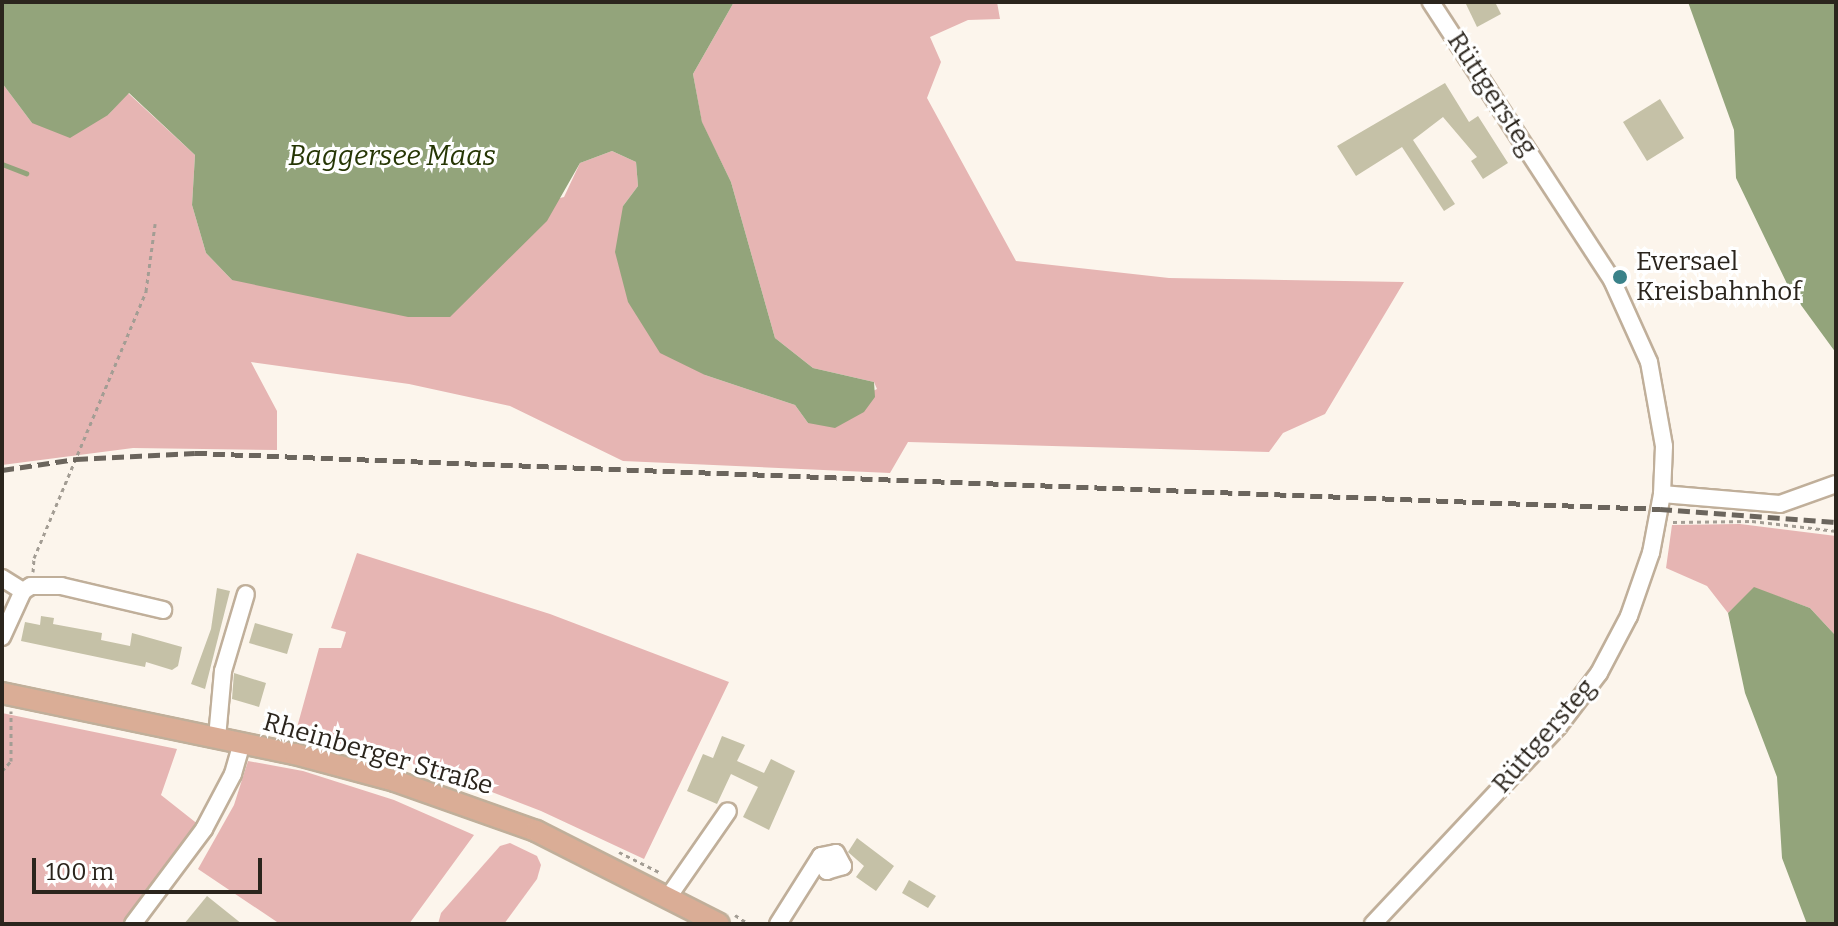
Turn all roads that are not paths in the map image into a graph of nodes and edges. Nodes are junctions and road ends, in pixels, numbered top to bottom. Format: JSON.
{"nodes":[{"id":1,"x":1431,"y":2,"type":"edge"},
{"id":2,"x":1836,"y":484,"type":"edge"},
{"id":3,"x":1662,"y":494,"type":"junction"},
{"id":4,"x":2,"y":578,"type":"edge"},
{"id":5,"x":27,"y":588,"type":"junction"},
{"id":6,"x":246,"y":594,"type":"dead end"},
{"id":7,"x":163,"y":610,"type":"dead end"},
{"id":8,"x":2,"y":637,"type":"edge"},
{"id":9,"x":6,"y":700,"type":"edge"},
{"id":10,"x":217,"y":738,"type":"junction"},
{"id":11,"x":242,"y":742,"type":"junction"},
{"id":12,"x":728,"y":811,"type":"dead end"},
{"id":13,"x":821,"y":856,"type":"dead end"},
{"id":14,"x":669,"y":896,"type":"junction"},
{"id":15,"x":133,"y":924,"type":"edge"},
{"id":16,"x":719,"y":924,"type":"edge"},
{"id":17,"x":778,"y":924,"type":"edge"},
{"id":18,"x":1373,"y":924,"type":"edge"}],
"edges":[{"from":1,"to":3,"type":"street","name":"Rüttgersteg"},
{"from":2,"to":3,"type":"street"},
{"from":3,"to":18,"type":"street","name":"Rüttgersteg"},
{"from":4,"to":5,"type":"street"},
{"from":5,"to":7,"type":"street"},
{"from":5,"to":8,"type":"street"},
{"from":6,"to":10,"type":"street"},
{"from":9,"to":10,"type":"main road","name":"Rheinberger Straße"},
{"from":10,"to":11,"type":"main road","name":"Rheinberger Straße"},
{"from":11,"to":14,"type":"main road","name":"Rheinberger Straße"},
{"from":11,"to":15,"type":"street"},
{"from":12,"to":14,"type":"street"},
{"from":13,"to":17,"type":"street"},
{"from":14,"to":16,"type":"main road","name":"Rheinberger Straße"}]}
